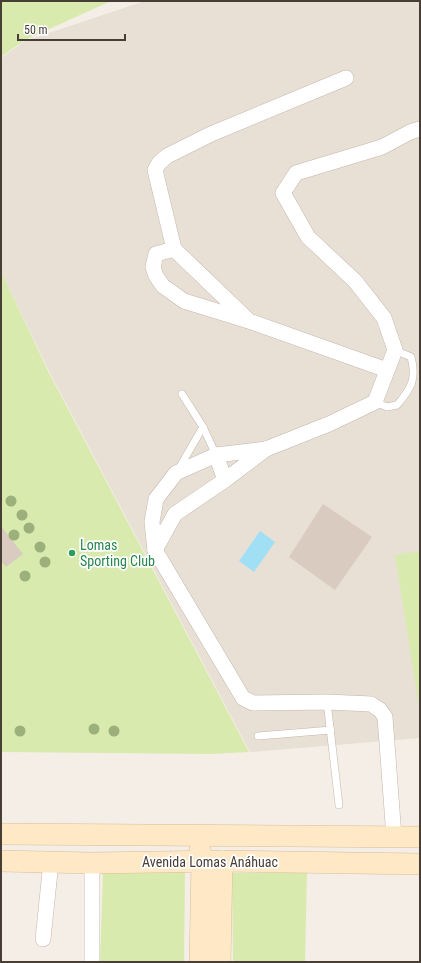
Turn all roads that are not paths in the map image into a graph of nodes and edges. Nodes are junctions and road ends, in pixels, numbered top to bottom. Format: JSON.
{"nodes":[{"id":1,"x":346,"y":78,"type":"dead end"},
{"id":2,"x":420,"y":129,"type":"edge"},
{"id":3,"x":174,"y":248,"type":"junction"},
{"id":4,"x":249,"y":321,"type":"junction"},
{"id":5,"x":395,"y":350,"type":"junction"},
{"id":6,"x":387,"y":370,"type":"junction"},
{"id":7,"x":182,"y":394,"type":"dead end"},
{"id":8,"x":375,"y":402,"type":"junction"},
{"id":9,"x":203,"y":427,"type":"junction"},
{"id":10,"x":266,"y":449,"type":"junction"},
{"id":11,"x":216,"y":455,"type":"junction"},
{"id":12,"x":176,"y":473,"type":"junction"},
{"id":13,"x":225,"y":480,"type":"junction"},
{"id":14,"x":156,"y":499,"type":"junction"},
{"id":15,"x":175,"y":514,"type":"junction"},
{"id":16,"x":155,"y":550,"type":"junction"},
{"id":17,"x":327,"y":702,"type":"junction"},
{"id":18,"x":331,"y":730,"type":"junction"},
{"id":19,"x":258,"y":736,"type":"dead end"},
{"id":20,"x":339,"y":805,"type":"dead end"},
{"id":21,"x":1,"y":834,"type":"edge"},
{"id":22,"x":248,"y":835,"type":"junction"},
{"id":23,"x":394,"y":837,"type":"junction"},
{"id":24,"x":420,"y":837,"type":"edge"},
{"id":25,"x":1,"y":861,"type":"edge"},
{"id":26,"x":212,"y":861,"type":"junction"},
{"id":27,"x":51,"y":862,"type":"junction"},
{"id":28,"x":92,"y":864,"type":"junction"},
{"id":29,"x":420,"y":864,"type":"edge"},
{"id":30,"x":43,"y":939,"type":"dead end"},
{"id":31,"x":92,"y":960,"type":"dead end"},
{"id":32,"x":200,"y":962,"type":"edge"},
{"id":33,"x":220,"y":962,"type":"edge"}],
"edges":[{"from":1,"to":3,"type":"street"},
{"from":2,"to":5,"type":"street"},
{"from":3,"to":4,"type":"street"},
{"from":3,"to":4,"type":"street"},
{"from":4,"to":6,"type":"street"},
{"from":5,"to":6,"type":"street"},
{"from":5,"to":8,"type":"lane"},
{"from":6,"to":8,"type":"street"},
{"from":7,"to":9,"type":"lane"},
{"from":8,"to":10,"type":"street"},
{"from":9,"to":11,"type":"lane"},
{"from":9,"to":12,"type":"lane"},
{"from":10,"to":11,"type":"street"},
{"from":10,"to":13,"type":"street"},
{"from":11,"to":12,"type":"street"},
{"from":11,"to":13,"type":"street"},
{"from":12,"to":14,"type":"street"},
{"from":13,"to":15,"type":"street"},
{"from":14,"to":15,"type":"street"},
{"from":14,"to":16,"type":"street"},
{"from":15,"to":16,"type":"street"},
{"from":16,"to":17,"type":"street"},
{"from":17,"to":18,"type":"lane"},
{"from":17,"to":23,"type":"street"},
{"from":18,"to":19,"type":"lane"},
{"from":18,"to":20,"type":"lane"},
{"from":21,"to":22,"type":"main road","name":"Avenida Lomas Anáhuac"},
{"from":22,"to":23,"type":"main road","name":"Avenida Lomas Anáhuac"},
{"from":22,"to":26,"type":"main road"},
{"from":23,"to":24,"type":"main road","name":"Avenida Lomas Anáhuac"},
{"from":25,"to":27,"type":"main road","name":"Avenida Lomas Anáhuac"},
{"from":26,"to":28,"type":"main road","name":"Avenida Lomas Anáhuac"},
{"from":26,"to":29,"type":"main road","name":"Avenida Lomas Anáhuac"},
{"from":26,"to":32,"type":"main road"},
{"from":26,"to":33,"type":"main road"},
{"from":27,"to":28,"type":"main road","name":"Avenida Lomas Anáhuac"},
{"from":27,"to":30,"type":"street"},
{"from":28,"to":31,"type":"street"}]}
